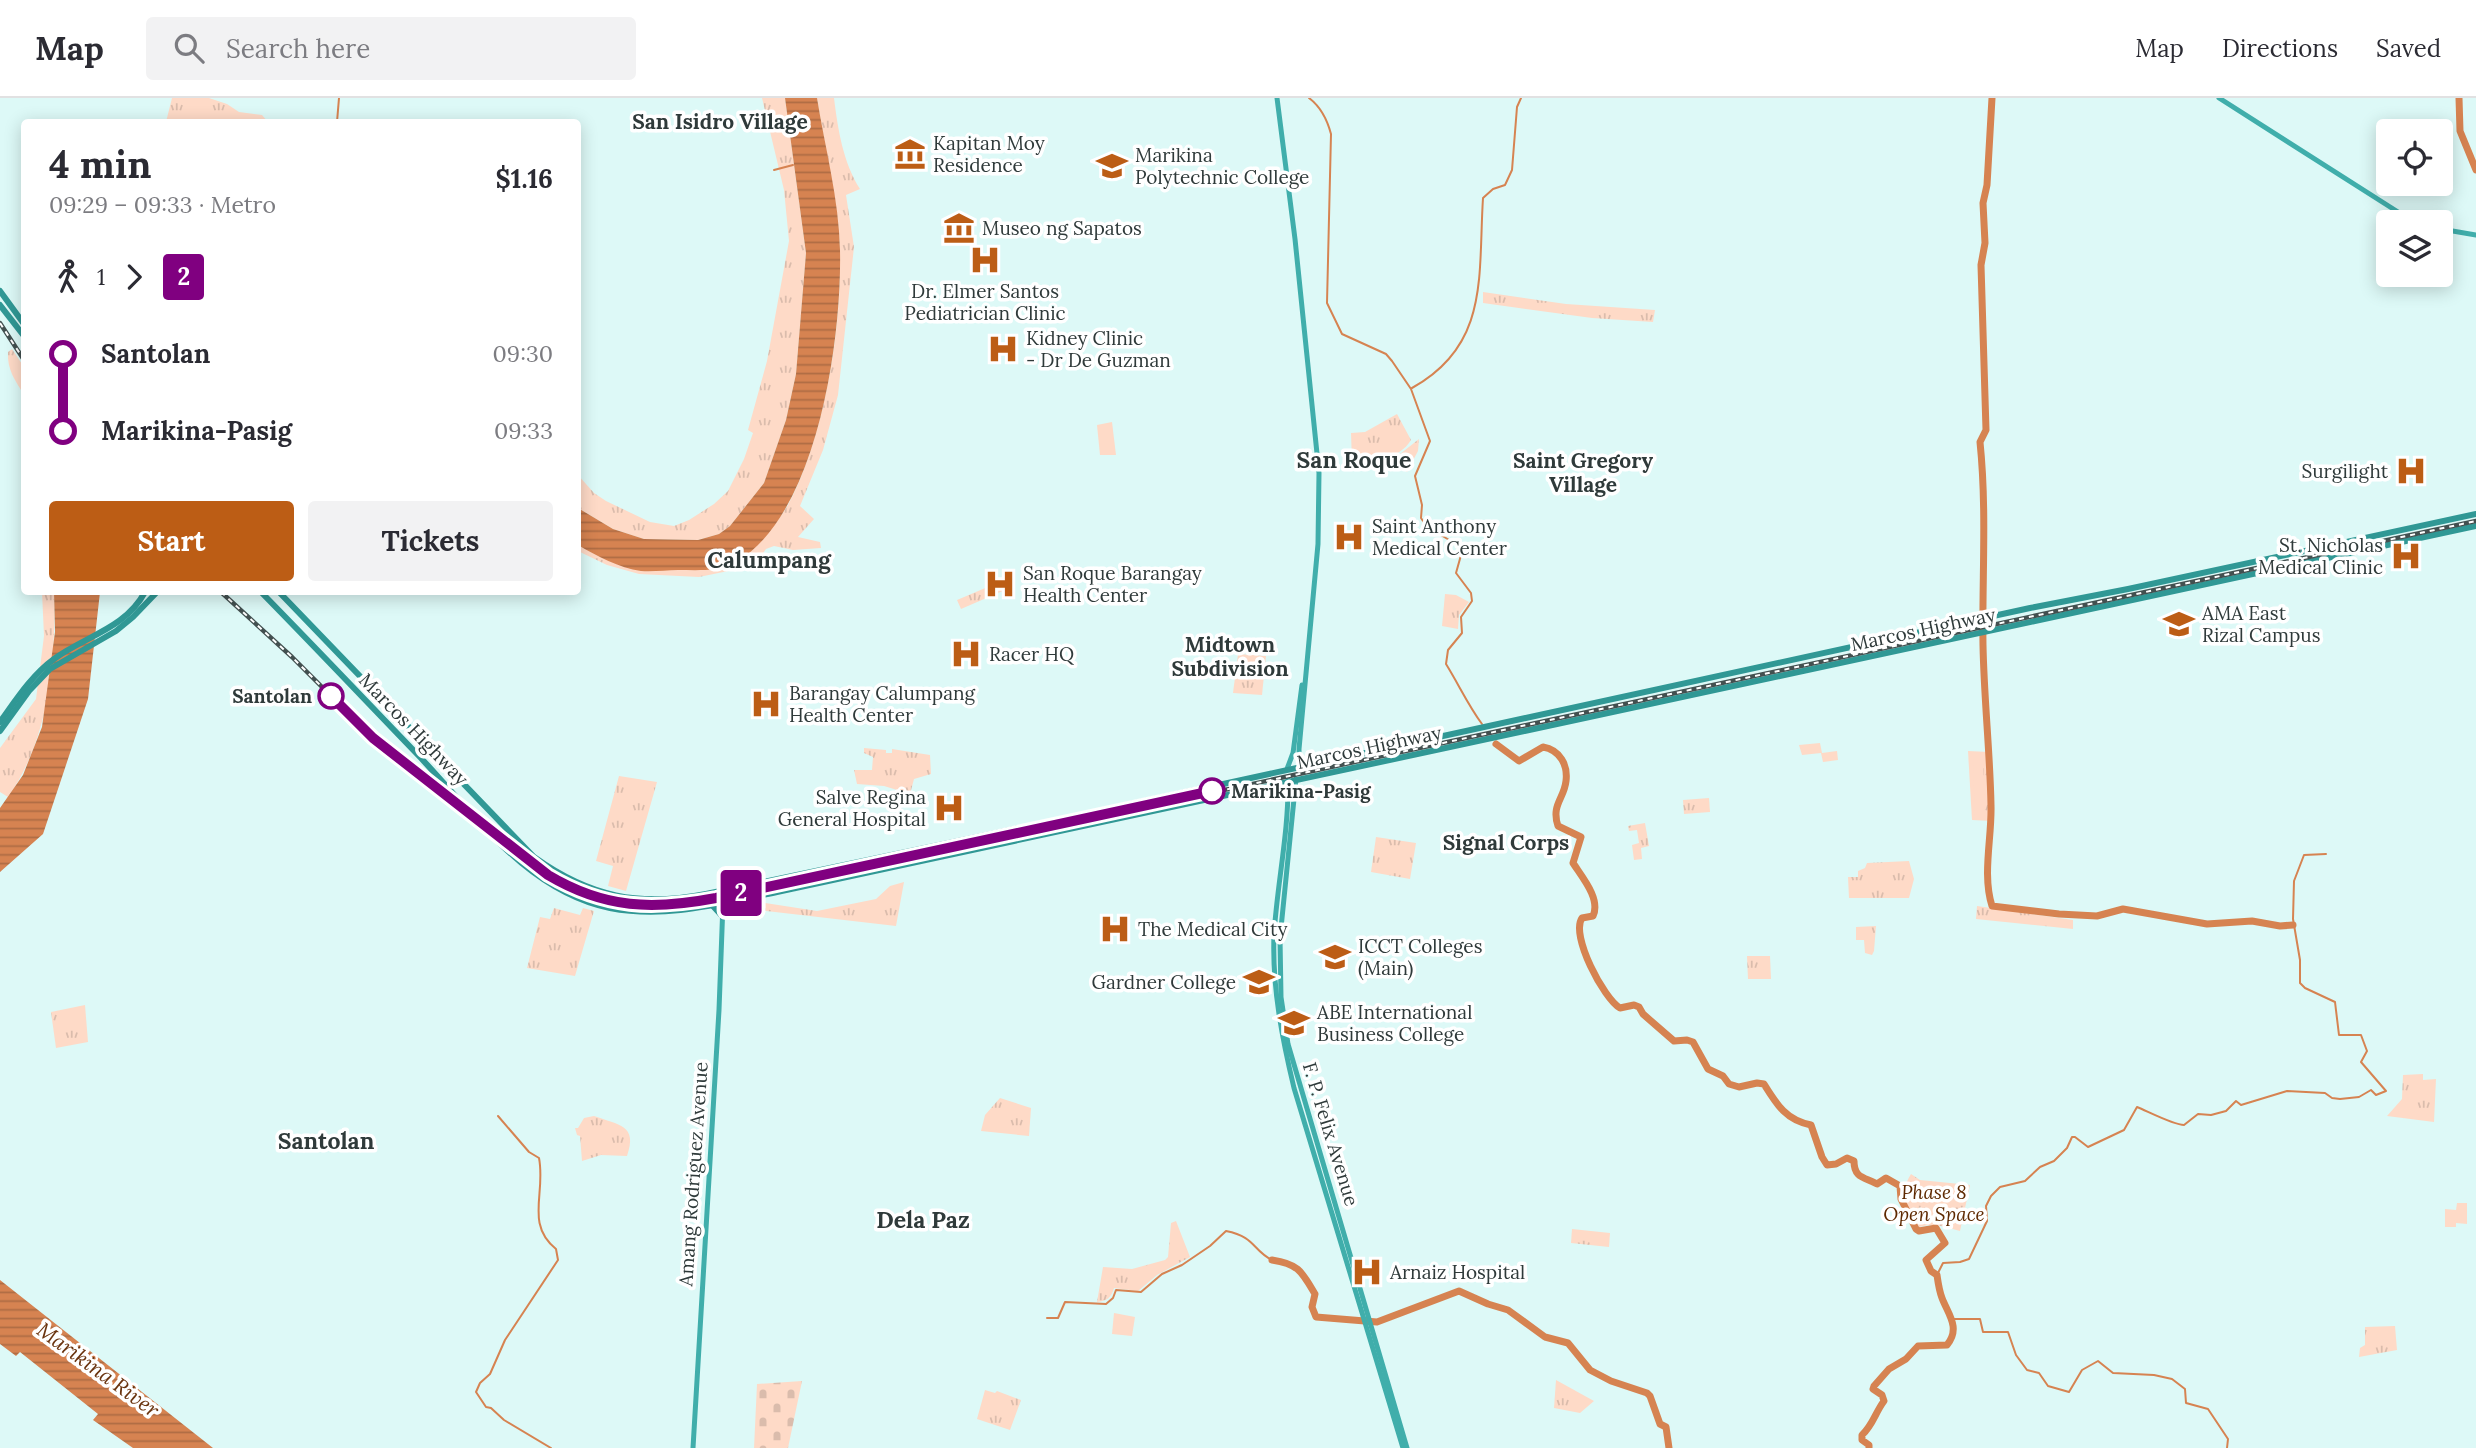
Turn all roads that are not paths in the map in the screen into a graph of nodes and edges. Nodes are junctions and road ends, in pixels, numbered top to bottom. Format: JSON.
{"nodes":[{"id":1,"x":1277,"y":98,"type":"edge"},
{"id":2,"x":2219,"y":98,"type":"edge"},
{"id":3,"x":2395,"y":210,"type":"edge"},
{"id":4,"x":2453,"y":231,"type":"edge"},
{"id":5,"x":2476,"y":235,"type":"edge"},
{"id":6,"x":0,"y":291,"type":"edge"},
{"id":7,"x":0,"y":305,"type":"edge"},
{"id":8,"x":21,"y":320,"type":"edge"},
{"id":9,"x":21,"y":332,"type":"edge"},
{"id":10,"x":2476,"y":514,"type":"edge"},
{"id":11,"x":2420,"y":526,"type":"junction"},
{"id":12,"x":2476,"y":526,"type":"edge"},
{"id":13,"x":2430,"y":536,"type":"junction"},
{"id":14,"x":2218,"y":568,"type":"junction"},
{"id":15,"x":2209,"y":570,"type":"junction"},
{"id":16,"x":2221,"y":581,"type":"junction"},
{"id":17,"x":2207,"y":584,"type":"junction"},
{"id":18,"x":2143,"y":586,"type":"junction"},
{"id":19,"x":2120,"y":591,"type":"junction"},
{"id":20,"x":143,"y":595,"type":"edge"},
{"id":21,"x":154,"y":595,"type":"edge"},
{"id":22,"x":264,"y":595,"type":"edge"},
{"id":23,"x":282,"y":595,"type":"edge"},
{"id":24,"x":2145,"y":597,"type":"junction"},
{"id":25,"x":2122,"y":602,"type":"junction"},
{"id":26,"x":1303,"y":682,"type":"junction"},
{"id":27,"x":1685,"y":683,"type":"junction"},
{"id":28,"x":1677,"y":685,"type":"junction"},
{"id":29,"x":1688,"y":695,"type":"junction"},
{"id":30,"x":1680,"y":697,"type":"junction"},
{"id":31,"x":0,"y":722,"type":"edge"},
{"id":32,"x":1482,"y":727,"type":"junction"},
{"id":33,"x":0,"y":731,"type":"edge"},
{"id":34,"x":1426,"y":739,"type":"junction"},
{"id":35,"x":1481,"y":740,"type":"junction"},
{"id":36,"x":1423,"y":751,"type":"junction"},
{"id":37,"x":1303,"y":766,"type":"junction"},
{"id":38,"x":1287,"y":769,"type":"junction"},
{"id":39,"x":1292,"y":780,"type":"junction"},
{"id":40,"x":468,"y":791,"type":"junction"},
{"id":41,"x":457,"y":796,"type":"junction"},
{"id":42,"x":462,"y":802,"type":"junction"},
{"id":43,"x":971,"y":838,"type":"junction"},
{"id":44,"x":974,"y":849,"type":"junction"},
{"id":45,"x":830,"y":867,"type":"junction"},
{"id":46,"x":833,"y":879,"type":"junction"},
{"id":47,"x":633,"y":899,"type":"junction"},
{"id":48,"x":723,"y":903,"type":"junction"},
{"id":49,"x":712,"y":905,"type":"junction"},
{"id":50,"x":631,"y":911,"type":"junction"},
{"id":51,"x":723,"y":917,"type":"junction"},
{"id":52,"x":692,"y":1448,"type":"edge"},
{"id":53,"x":1405,"y":1448,"type":"edge"}],
"edges":[{"from":1,"to":26,"type":"main road"},
{"from":2,"to":3,"type":"main road"},
{"from":4,"to":5,"type":"main road"},
{"from":6,"to":8,"type":"main road"},
{"from":7,"to":9,"type":"main road"},
{"from":10,"to":11,"type":"main road","name":"Marcos Highway"},
{"from":11,"to":13,"type":"main road"},
{"from":11,"to":14,"type":"main road","name":"Marcos Highway"},
{"from":12,"to":13,"type":"main road","name":"Marcos Highway"},
{"from":13,"to":16,"type":"main road","name":"Marcos Highway"},
{"from":14,"to":15,"type":"main road","name":"Marcos Highway"},
{"from":14,"to":16,"type":"main road"},
{"from":15,"to":17,"type":"main road"},
{"from":15,"to":18,"type":"main road","name":"Marcos Highway"},
{"from":16,"to":17,"type":"main road","name":"Marcos Highway"},
{"from":17,"to":24,"type":"main road","name":"Marcos Highway"},
{"from":18,"to":19,"type":"main road","name":"Marcos Highway"},
{"from":18,"to":24,"type":"main road"},
{"from":19,"to":25,"type":"main road"},
{"from":19,"to":27,"type":"main road","name":"Marcos Highway"},
{"from":20,"to":31,"type":"main road"},
{"from":21,"to":33,"type":"main road"},
{"from":22,"to":41,"type":"main road","name":"Marcos Highway"},
{"from":23,"to":40,"type":"main road","name":"Marcos Highway"},
{"from":24,"to":25,"type":"main road","name":"Marcos Highway"},
{"from":25,"to":29,"type":"main road","name":"Marcos Highway"},
{"from":26,"to":37,"type":"main road"},
{"from":26,"to":38,"type":"main road"},
{"from":27,"to":28,"type":"main road","name":"Marcos Highway"},
{"from":27,"to":29,"type":"main road"},
{"from":28,"to":30,"type":"main road"},
{"from":28,"to":32,"type":"main road","name":"Marcos Highway"},
{"from":29,"to":30,"type":"main road","name":"Marcos Highway"},
{"from":30,"to":35,"type":"main road","name":"Marcos Highway"},
{"from":32,"to":34,"type":"main road","name":"Marcos Highway"},
{"from":32,"to":35,"type":"main road"},
{"from":34,"to":36,"type":"main road"},
{"from":34,"to":37,"type":"main road","name":"Marcos Highway"},
{"from":35,"to":36,"type":"main road","name":"Marcos Highway"},
{"from":36,"to":39,"type":"main road","name":"Marcos Highway"},
{"from":37,"to":38,"type":"main road","name":"Marcos Highway"},
{"from":38,"to":43,"type":"main road","name":"Marcos Highway"},
{"from":39,"to":44,"type":"main road","name":"Marcos Highway"},
{"from":39,"to":53,"type":"main road","name":"F. P. Felix Avenue"},
{"from":40,"to":41,"type":"main road"},
{"from":40,"to":42,"type":"main road"},
{"from":40,"to":47,"type":"main road","name":"Marcos Highway"},
{"from":41,"to":42,"type":"main road","name":"Marcos Highway"},
{"from":42,"to":50,"type":"main road","name":"Marcos Highway"},
{"from":43,"to":44,"type":"main road"},
{"from":43,"to":45,"type":"main road","name":"Marcos Highway"},
{"from":44,"to":46,"type":"main road","name":"Marcos Highway"},
{"from":45,"to":46,"type":"main road"},
{"from":45,"to":47,"type":"main road","name":"Marcos Highway"},
{"from":46,"to":48,"type":"main road","name":"Marcos Highway"},
{"from":47,"to":50,"type":"main road"},
{"from":48,"to":49,"type":"main road","name":"Marcos Highway"},
{"from":48,"to":51,"type":"main road","name":"Amang Rodriguez Avenue"},
{"from":49,"to":50,"type":"main road","name":"Marcos Highway"},
{"from":49,"to":51,"type":"main road"},
{"from":51,"to":52,"type":"main road","name":"Amang Rodriguez Avenue"}]}
